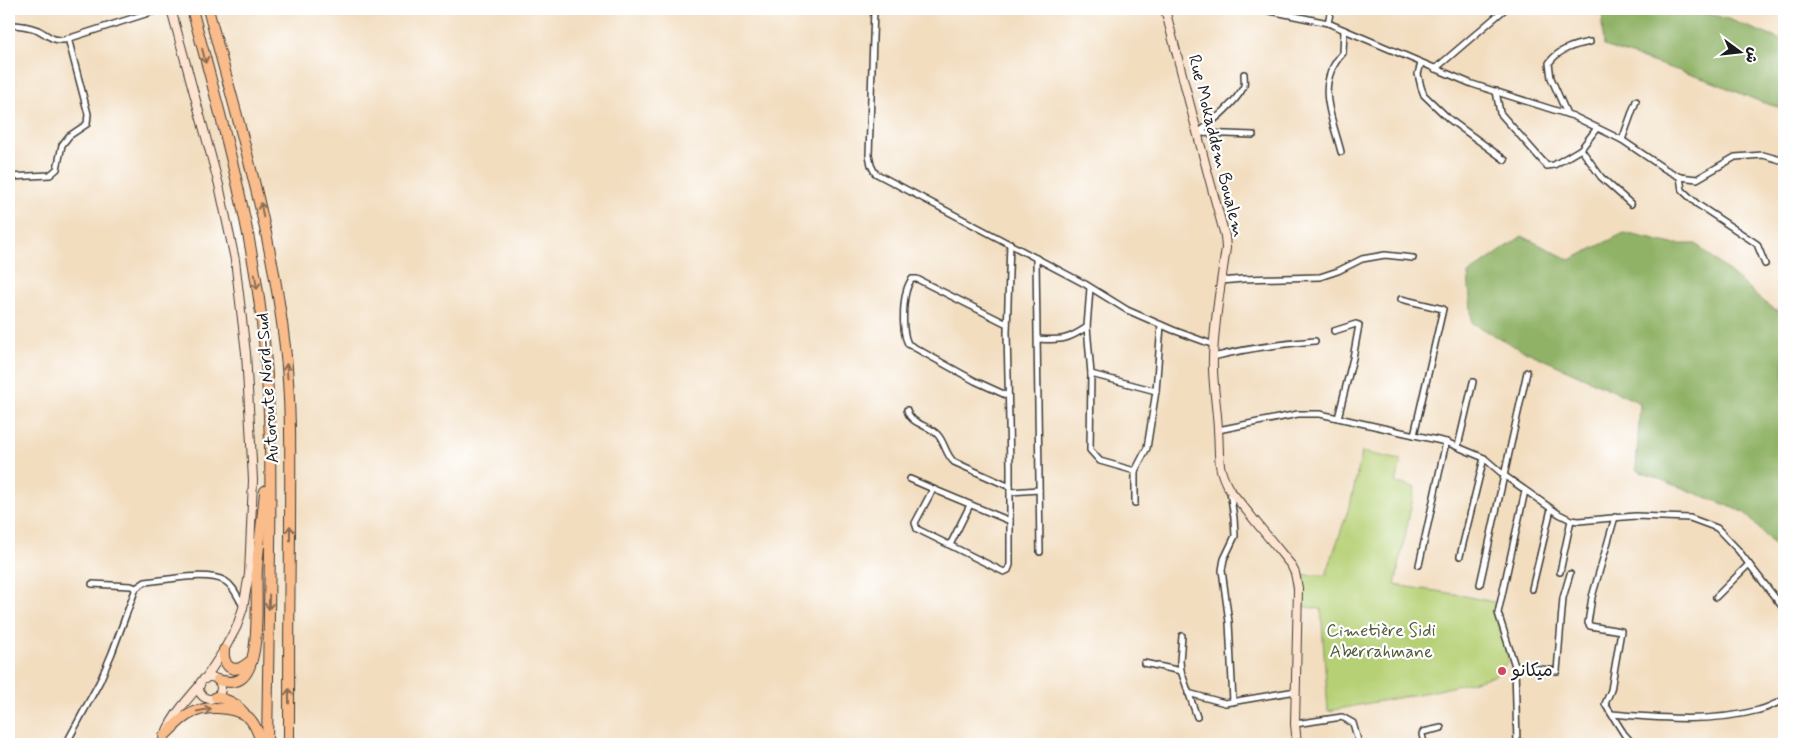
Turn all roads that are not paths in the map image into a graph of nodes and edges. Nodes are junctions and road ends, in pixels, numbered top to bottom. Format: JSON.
{"nodes":[{"id":1,"x":161,"y":9,"type":"edge"},
{"id":2,"x":171,"y":9,"type":"edge"},
{"id":3,"x":192,"y":9,"type":"edge"},
{"id":4,"x":208,"y":9,"type":"edge"},
{"id":5,"x":874,"y":9,"type":"edge"},
{"id":6,"x":1165,"y":9,"type":"edge"},
{"id":7,"x":1261,"y":9,"type":"edge"},
{"id":8,"x":1331,"y":9,"type":"edge"},
{"id":9,"x":1505,"y":9,"type":"edge"},
{"id":10,"x":1328,"y":23,"type":"junction"},
{"id":11,"x":9,"y":25,"type":"edge"},
{"id":12,"x":1344,"y":30,"type":"junction"},
{"id":13,"x":68,"y":38,"type":"junction"},
{"id":14,"x":1590,"y":42,"type":"dead end"},
{"id":15,"x":1421,"y":63,"type":"junction"},
{"id":16,"x":1435,"y":69,"type":"junction"},
{"id":17,"x":1244,"y":74,"type":"dead end"},
{"id":18,"x":1496,"y":91,"type":"junction"},
{"id":19,"x":1636,"y":101,"type":"dead end"},
{"id":20,"x":1567,"y":114,"type":"junction"},
{"id":21,"x":1597,"y":128,"type":"junction"},
{"id":22,"x":1198,"y":133,"type":"junction"},
{"id":23,"x":1253,"y":135,"type":"dead end"},
{"id":24,"x":1622,"y":140,"type":"junction"},
{"id":25,"x":1581,"y":149,"type":"junction"},
{"id":26,"x":1341,"y":152,"type":"dead end"},
{"id":27,"x":1505,"y":160,"type":"dead end"},
{"id":28,"x":1784,"y":161,"type":"edge"},
{"id":29,"x":9,"y":177,"type":"edge"},
{"id":30,"x":1680,"y":177,"type":"junction"},
{"id":31,"x":1631,"y":204,"type":"dead end"},
{"id":32,"x":1010,"y":244,"type":"junction"},
{"id":33,"x":1036,"y":258,"type":"junction"},
{"id":34,"x":1413,"y":258,"type":"dead end"},
{"id":35,"x":1765,"y":264,"type":"dead end"},
{"id":36,"x":1222,"y":281,"type":"junction"},
{"id":37,"x":1090,"y":288,"type":"junction"},
{"id":38,"x":1400,"y":299,"type":"dead end"},
{"id":39,"x":1007,"y":324,"type":"junction"},
{"id":40,"x":1161,"y":325,"type":"junction"},
{"id":41,"x":1086,"y":327,"type":"junction"},
{"id":42,"x":1334,"y":331,"type":"dead end"},
{"id":43,"x":1038,"y":339,"type":"junction"},
{"id":44,"x":1315,"y":341,"type":"dead end"},
{"id":45,"x":1214,"y":345,"type":"junction"},
{"id":46,"x":1213,"y":357,"type":"junction"},
{"id":47,"x":1527,"y":372,"type":"dead end"},
{"id":48,"x":1090,"y":374,"type":"junction"},
{"id":49,"x":1473,"y":382,"type":"dead end"},
{"id":50,"x":1156,"y":391,"type":"junction"},
{"id":51,"x":1008,"y":396,"type":"junction"},
{"id":52,"x":907,"y":410,"type":"dead end"},
{"id":53,"x":1338,"y":418,"type":"junction"},
{"id":54,"x":1218,"y":430,"type":"junction"},
{"id":55,"x":1414,"y":435,"type":"junction"},
{"id":56,"x":1446,"y":442,"type":"junction"},
{"id":57,"x":1458,"y":446,"type":"junction"},
{"id":58,"x":271,"y":448,"type":"junction"},
{"id":59,"x":1484,"y":458,"type":"junction"},
{"id":60,"x":1135,"y":471,"type":"junction"},
{"id":61,"x":1505,"y":476,"type":"junction"},
{"id":62,"x":910,"y":478,"type":"dead end"},
{"id":63,"x":933,"y":489,"type":"junction"},
{"id":64,"x":1010,"y":490,"type":"junction"},
{"id":65,"x":1039,"y":490,"type":"junction"},
{"id":66,"x":1230,"y":491,"type":"junction"},
{"id":67,"x":1525,"y":491,"type":"junction"},
{"id":68,"x":1135,"y":503,"type":"dead end"},
{"id":69,"x":970,"y":505,"type":"junction"},
{"id":70,"x":1551,"y":509,"type":"junction"},
{"id":71,"x":1615,"y":517,"type":"junction"},
{"id":72,"x":1571,"y":520,"type":"junction"},
{"id":73,"x":1010,"y":522,"type":"junction"},
{"id":74,"x":950,"y":546,"type":"junction"},
{"id":75,"x":1040,"y":552,"type":"dead end"},
{"id":76,"x":1460,"y":556,"type":"dead end"},
{"id":77,"x":1749,"y":564,"type":"junction"},
{"id":78,"x":1418,"y":565,"type":"dead end"},
{"id":79,"x":1560,"y":572,"type":"dead end"},
{"id":80,"x":1570,"y":574,"type":"dead end"},
{"id":81,"x":92,"y":584,"type":"dead end"},
{"id":82,"x":1480,"y":584,"type":"dead end"},
{"id":83,"x":136,"y":588,"type":"junction"},
{"id":84,"x":1532,"y":589,"type":"dead end"},
{"id":85,"x":1716,"y":597,"type":"dead end"},
{"id":86,"x":243,"y":608,"type":"junction"},
{"id":87,"x":1784,"y":609,"type":"edge"},
{"id":88,"x":1182,"y":636,"type":"dead end"},
{"id":89,"x":224,"y":650,"type":"junction"},
{"id":90,"x":251,"y":660,"type":"junction"},
{"id":91,"x":1144,"y":663,"type":"dead end"},
{"id":92,"x":215,"y":664,"type":"junction"},
{"id":93,"x":1514,"y":666,"type":"junction"},
{"id":94,"x":1181,"y":671,"type":"junction"},
{"id":95,"x":218,"y":680,"type":"junction"},
{"id":96,"x":203,"y":682,"type":"junction"},
{"id":97,"x":1296,"y":691,"type":"junction"},
{"id":98,"x":1188,"y":693,"type":"junction"},
{"id":99,"x":212,"y":698,"type":"junction"},
{"id":100,"x":1784,"y":700,"type":"edge"},
{"id":101,"x":186,"y":701,"type":"junction"},
{"id":102,"x":1233,"y":702,"type":"junction"},
{"id":103,"x":1612,"y":714,"type":"junction"},
{"id":104,"x":1197,"y":717,"type":"dead end"},
{"id":105,"x":249,"y":718,"type":"junction"},
{"id":106,"x":1295,"y":724,"type":"junction"},
{"id":107,"x":1442,"y":728,"type":"dead end"},
{"id":108,"x":163,"y":740,"type":"edge"},
{"id":109,"x":66,"y":744,"type":"edge"},
{"id":110,"x":262,"y":744,"type":"edge"},
{"id":111,"x":267,"y":744,"type":"edge"},
{"id":112,"x":289,"y":744,"type":"edge"},
{"id":113,"x":1297,"y":744,"type":"edge"},
{"id":114,"x":1359,"y":744,"type":"edge"},
{"id":115,"x":1424,"y":744,"type":"edge"},
{"id":116,"x":1517,"y":744,"type":"edge"},
{"id":117,"x":1633,"y":744,"type":"edge"}],
"edges":[{"from":1,"to":13,"type":"street"},
{"from":2,"to":86,"type":"main road"},
{"from":3,"to":58,"type":"highway","name":"Autoroute Nord-Sud","one_way":true},
{"from":112,"to":4,"type":"highway","name":"Autoroute Nord-Sud","one_way":true},
{"from":5,"to":32,"type":"street"},
{"from":6,"to":22,"type":"main road","name":"Rue Mokaddem Boualem"},
{"from":7,"to":10,"type":"street"},
{"from":8,"to":10,"type":"street"},
{"from":9,"to":16,"type":"street"},
{"from":10,"to":12,"type":"street"},
{"from":11,"to":13,"type":"street"},
{"from":12,"to":15,"type":"street"},
{"from":12,"to":26,"type":"street"},
{"from":13,"to":29,"type":"street"},
{"from":14,"to":20,"type":"street"},
{"from":15,"to":16,"type":"street"},
{"from":15,"to":27,"type":"street"},
{"from":16,"to":18,"type":"street"},
{"from":17,"to":22,"type":"street"},
{"from":18,"to":20,"type":"street"},
{"from":18,"to":25,"type":"street"},
{"from":19,"to":24,"type":"street"},
{"from":20,"to":21,"type":"street"},
{"from":21,"to":24,"type":"street"},
{"from":21,"to":25,"type":"street"},
{"from":22,"to":23,"type":"street"},
{"from":22,"to":36,"type":"main road","name":"Rue Mokaddem Boualem"},
{"from":24,"to":30,"type":"street"},
{"from":25,"to":31,"type":"street"},
{"from":28,"to":30,"type":"street"},
{"from":30,"to":35,"type":"street"},
{"from":32,"to":33,"type":"street"},
{"from":32,"to":39,"type":"street"},
{"from":33,"to":37,"type":"street"},
{"from":33,"to":43,"type":"street"},
{"from":34,"to":36,"type":"street"},
{"from":36,"to":45,"type":"main road","name":"Rue Mokaddem Boualem"},
{"from":37,"to":40,"type":"street"},
{"from":37,"to":41,"type":"street"},
{"from":38,"to":55,"type":"street"},
{"from":39,"to":51,"type":"street"},
{"from":39,"to":51,"type":"street"},
{"from":40,"to":45,"type":"street"},
{"from":40,"to":50,"type":"street"},
{"from":41,"to":43,"type":"street"},
{"from":41,"to":48,"type":"street"},
{"from":42,"to":53,"type":"street"},
{"from":43,"to":65,"type":"street"},
{"from":44,"to":46,"type":"street"},
{"from":45,"to":46,"type":"main road","name":"Rue Mokaddem Boualem"},
{"from":46,"to":54,"type":"main road","name":"Rue Mokaddem Boualem"},
{"from":47,"to":61,"type":"street"},
{"from":48,"to":50,"type":"street"},
{"from":48,"to":60,"type":"street"},
{"from":49,"to":57,"type":"street"},
{"from":50,"to":60,"type":"street"},
{"from":51,"to":64,"type":"street"},
{"from":52,"to":64,"type":"street"},
{"from":53,"to":54,"type":"street"},
{"from":53,"to":55,"type":"street"},
{"from":54,"to":66,"type":"main road","name":"Rue Mokaddem Boualem"},
{"from":55,"to":56,"type":"street"},
{"from":56,"to":57,"type":"street"},
{"from":56,"to":78,"type":"street"},
{"from":57,"to":59,"type":"street"},
{"from":58,"to":90,"type":"highway"},
{"from":58,"to":111,"type":"highway","name":"Autoroute Nord-Sud","one_way":true},
{"from":59,"to":61,"type":"street"},
{"from":59,"to":76,"type":"street"},
{"from":60,"to":68,"type":"street"},
{"from":61,"to":67,"type":"street"},
{"from":61,"to":82,"type":"street"},
{"from":62,"to":63,"type":"street"},
{"from":63,"to":69,"type":"street"},
{"from":63,"to":74,"type":"street"},
{"from":64,"to":65,"type":"street"},
{"from":64,"to":73,"type":"street"},
{"from":65,"to":75,"type":"street"},
{"from":66,"to":97,"type":"main road","name":"Rue Mokaddem Boualem"},
{"from":66,"to":102,"type":"street"},
{"from":67,"to":70,"type":"street"},
{"from":67,"to":93,"type":"street"},
{"from":69,"to":73,"type":"street"},
{"from":69,"to":74,"type":"street"},
{"from":70,"to":72,"type":"street"},
{"from":70,"to":84,"type":"street"},
{"from":71,"to":72,"type":"street"},
{"from":71,"to":77,"type":"street"},
{"from":71,"to":103,"type":"street"},
{"from":72,"to":79,"type":"street"},
{"from":73,"to":74,"type":"street"},
{"from":77,"to":85,"type":"street"},
{"from":77,"to":87,"type":"street"},
{"from":80,"to":93,"type":"street"},
{"from":81,"to":83,"type":"street"},
{"from":83,"to":86,"type":"street"},
{"from":83,"to":109,"type":"street"},
{"from":86,"to":89,"type":"main road"},
{"from":88,"to":94,"type":"street"},
{"from":89,"to":90,"type":"highway"},
{"from":89,"to":92,"type":"main road"},
{"from":90,"to":95,"type":"highway"},
{"from":91,"to":94,"type":"street"},
{"from":92,"to":95,"type":"main road"},
{"from":92,"to":96,"type":"main road"},
{"from":93,"to":116,"type":"street"},
{"from":94,"to":98,"type":"street"},
{"from":95,"to":96,"type":"main road"},
{"from":95,"to":99,"type":"main road"},
{"from":96,"to":99,"type":"main road"},
{"from":96,"to":101,"type":"main road"},
{"from":97,"to":102,"type":"street"},
{"from":97,"to":106,"type":"main road","name":"Rue Mokaddem Boualem"},
{"from":98,"to":102,"type":"street"},
{"from":98,"to":104,"type":"street"},
{"from":99,"to":101,"type":"main road"},
{"from":99,"to":105,"type":"highway"},
{"from":100,"to":103,"type":"street"},
{"from":101,"to":108,"type":"main road"},
{"from":103,"to":117,"type":"street"},
{"from":108,"to":105,"type":"highway","one_way":true},
{"from":105,"to":110,"type":"highway"},
{"from":106,"to":113,"type":"main road","name":"Rue Mokaddem Boualem"},
{"from":106,"to":114,"type":"street"},
{"from":107,"to":115,"type":"street"}]}
